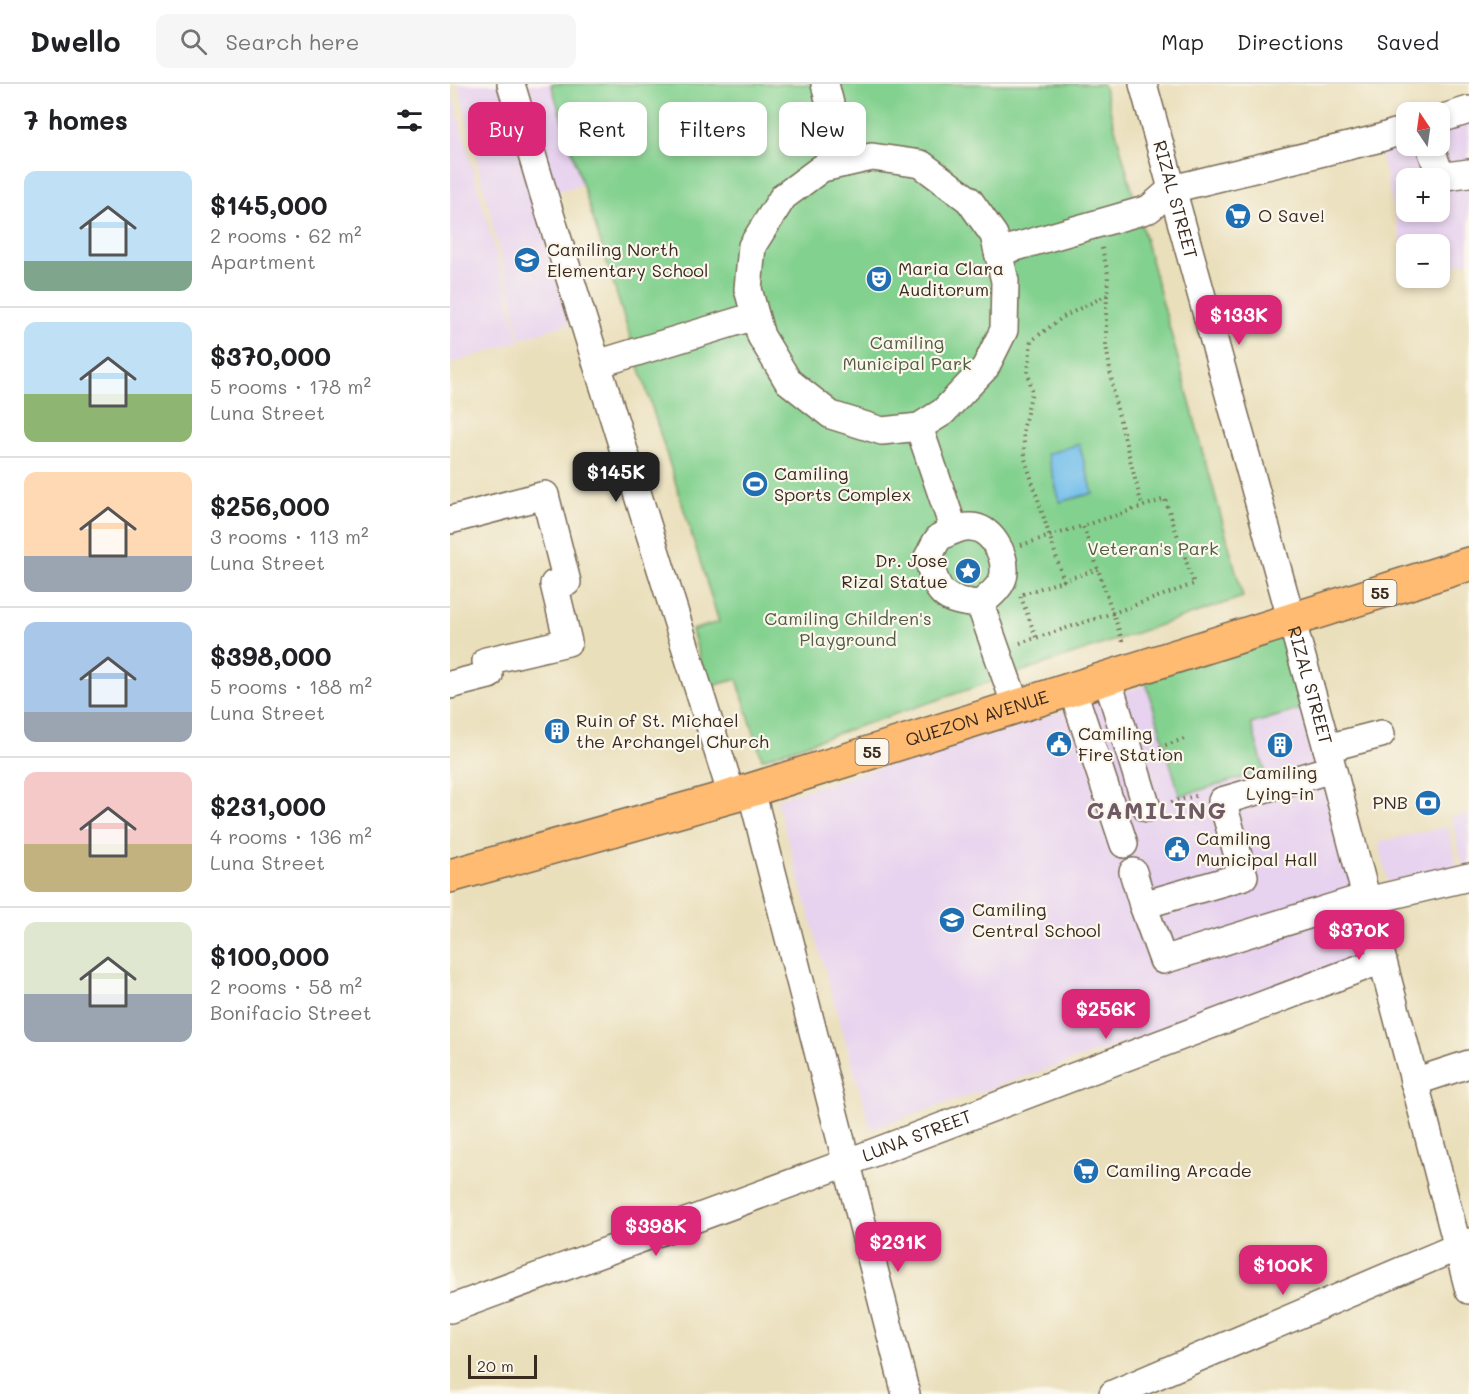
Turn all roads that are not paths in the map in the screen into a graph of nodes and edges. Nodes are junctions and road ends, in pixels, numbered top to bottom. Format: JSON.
{"nodes":[{"id":1,"x":511,"y":84,"type":"edge"},
{"id":2,"x":825,"y":84,"type":"edge"},
{"id":3,"x":1143,"y":84,"type":"edge"},
{"id":4,"x":1469,"y":110,"type":"edge"},
{"id":5,"x":1450,"y":116,"type":"edge"},
{"id":6,"x":1396,"y":133,"type":"edge"},
{"id":7,"x":1433,"y":156,"type":"edge"},
{"id":8,"x":845,"y":163,"type":"junction"},
{"id":9,"x":1469,"y":173,"type":"edge"},
{"id":10,"x":1172,"y":189,"type":"junction"},
{"id":11,"x":998,"y":252,"type":"junction"},
{"id":12,"x":755,"y":316,"type":"junction"},
{"id":13,"x":597,"y":364,"type":"junction"},
{"id":14,"x":919,"y":427,"type":"junction"},
{"id":15,"x":450,"y":520,"type":"edge"},
{"id":16,"x":954,"y":530,"type":"junction"},
{"id":17,"x":1469,"y":564,"type":"edge"},
{"id":18,"x":980,"y":604,"type":"junction"},
{"id":19,"x":1292,"y":621,"type":"junction"},
{"id":20,"x":1120,"y":674,"type":"junction"},
{"id":21,"x":450,"y":685,"type":"edge"},
{"id":22,"x":1072,"y":688,"type":"junction"},
{"id":23,"x":1016,"y":706,"type":"junction"},
{"id":24,"x":1381,"y":734,"type":"dead end"},
{"id":25,"x":1330,"y":758,"type":"junction"},
{"id":26,"x":742,"y":793,"type":"junction"},
{"id":27,"x":1147,"y":808,"type":"road end"},
{"id":28,"x":1124,"y":844,"type":"dead end"},
{"id":29,"x":1133,"y":872,"type":"dead end"},
{"id":30,"x":450,"y":876,"type":"edge"},
{"id":31,"x":1469,"y":877,"type":"edge"},
{"id":32,"x":1366,"y":899,"type":"junction"},
{"id":33,"x":1143,"y":905,"type":"junction"},
{"id":34,"x":1382,"y":960,"type":"junction"},
{"id":35,"x":1469,"y":1064,"type":"edge"},
{"id":36,"x":1414,"y":1082,"type":"junction"},
{"id":37,"x":846,"y":1163,"type":"junction"},
{"id":38,"x":1463,"y":1244,"type":"edge"},
{"id":39,"x":1469,"y":1290,"type":"edge"},
{"id":40,"x":450,"y":1309,"type":"edge"},
{"id":41,"x":906,"y":1394,"type":"edge"},
{"id":42,"x":1113,"y":1394,"type":"edge"}],
"edges":[{"from":1,"to":13,"type":"street"},
{"from":2,"to":8,"type":"street"},
{"from":3,"to":10,"type":"street","name":"RIZAL STREET"},
{"from":4,"to":5,"type":"street"},
{"from":6,"to":10,"type":"street"},
{"from":7,"to":9,"type":"street"},
{"from":8,"to":11,"type":"street"},
{"from":8,"to":12,"type":"street"},
{"from":10,"to":11,"type":"street"},
{"from":10,"to":19,"type":"street","name":"RIZAL STREET"},
{"from":11,"to":14,"type":"street"},
{"from":12,"to":13,"type":"street"},
{"from":12,"to":14,"type":"street"},
{"from":13,"to":26,"type":"street"},
{"from":14,"to":16,"type":"street"},
{"from":15,"to":21,"type":"street"},
{"from":16,"to":18,"type":"street"},
{"from":16,"to":18,"type":"street"},
{"from":17,"to":19,"type":"highway","name":"QUEZON AVENUE","number":"55"},
{"from":18,"to":23,"type":"street"},
{"from":19,"to":20,"type":"highway","name":"QUEZON AVENUE","number":"55"},
{"from":19,"to":25,"type":"street","name":"RIZAL STREET"},
{"from":20,"to":22,"type":"highway","name":"QUEZON AVENUE","number":"55"},
{"from":20,"to":27,"type":"street"},
{"from":22,"to":23,"type":"highway","name":"QUEZON AVENUE","number":"55"},
{"from":22,"to":28,"type":"street"},
{"from":23,"to":26,"type":"highway","name":"QUEZON AVENUE","number":"55"},
{"from":24,"to":25,"type":"street"},
{"from":25,"to":32,"type":"street","name":"RIZAL STREET"},
{"from":25,"to":33,"type":"street"},
{"from":26,"to":30,"type":"highway","name":"QUEZON AVENUE","number":"55"},
{"from":26,"to":37,"type":"street"},
{"from":29,"to":33,"type":"street"},
{"from":31,"to":32,"type":"street"},
{"from":32,"to":33,"type":"street"},
{"from":32,"to":34,"type":"street","name":"RIZAL STREET"},
{"from":34,"to":36,"type":"street","name":"RIZAL STREET"},
{"from":34,"to":37,"type":"street","name":"LUNA STREET"},
{"from":35,"to":36,"type":"street"},
{"from":36,"to":38,"type":"street","name":"RIZAL STREET"},
{"from":37,"to":40,"type":"street","name":"LUNA STREET"},
{"from":37,"to":41,"type":"street"},
{"from":38,"to":39,"type":"street","name":"RIZAL STREET"},
{"from":38,"to":42,"type":"street"}]}
